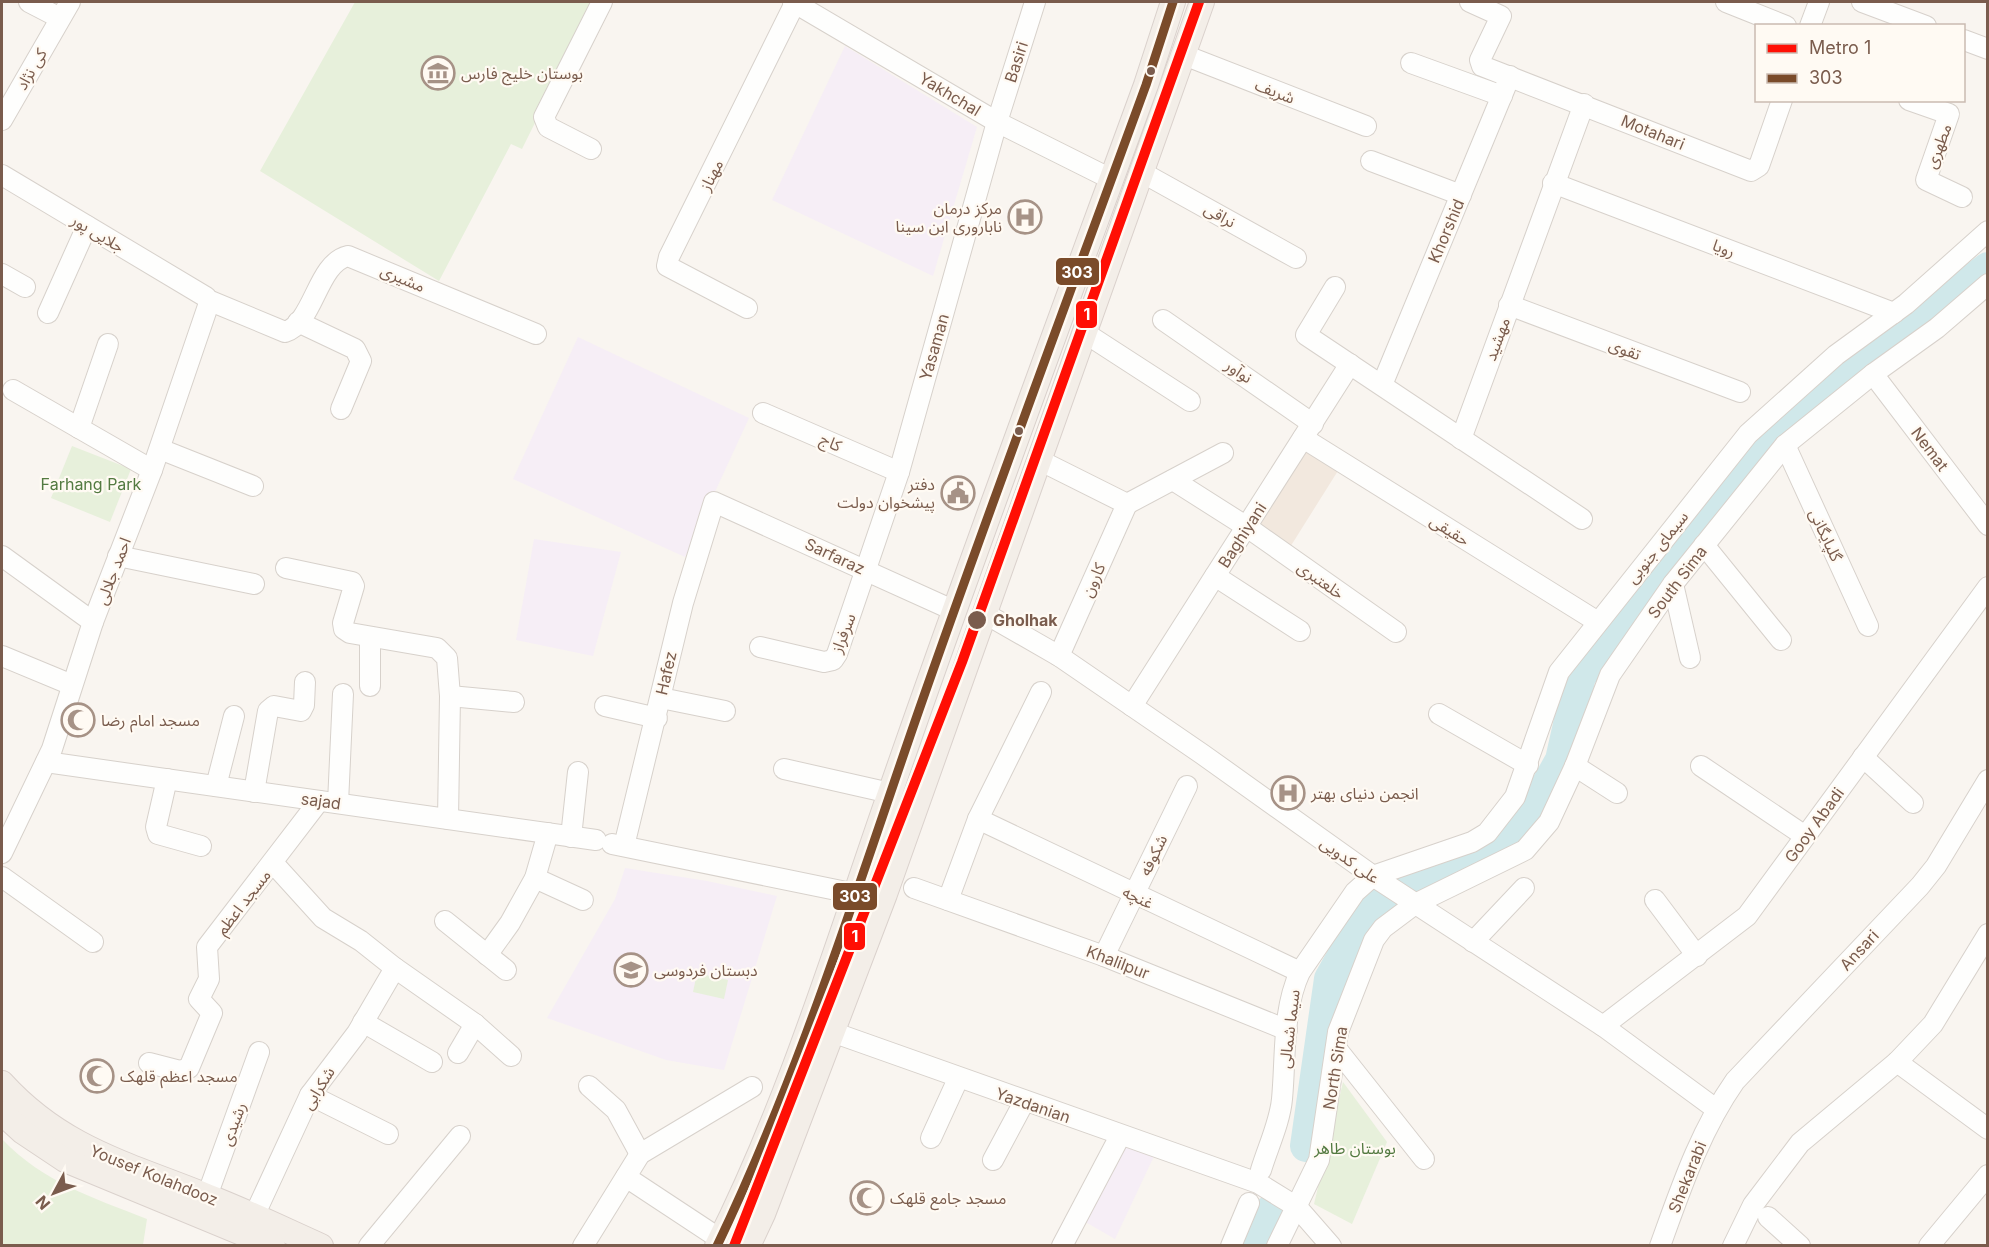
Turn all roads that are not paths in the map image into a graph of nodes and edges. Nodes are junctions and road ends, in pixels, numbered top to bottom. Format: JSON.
{"nodes":[{"id":1,"x":29,"y":2,"type":"edge"},
{"id":2,"x":602,"y":2,"type":"edge"},
{"id":3,"x":794,"y":2,"type":"edge"},
{"id":4,"x":1035,"y":2,"type":"edge"},
{"id":5,"x":1173,"y":2,"type":"edge"},
{"id":6,"x":1202,"y":2,"type":"edge"},
{"id":7,"x":1470,"y":2,"type":"edge"},
{"id":8,"x":1725,"y":2,"type":"edge"},
{"id":9,"x":1819,"y":2,"type":"edge"},
{"id":10,"x":1862,"y":2,"type":"edge"},
{"id":11,"x":65,"y":10,"type":"edge"},
{"id":12,"x":1781,"y":24,"type":"edge"},
{"id":13,"x":1811,"y":24,"type":"edge"},
{"id":14,"x":1921,"y":24,"type":"edge"},
{"id":15,"x":1965,"y":40,"type":"edge"},
{"id":16,"x":1988,"y":49,"type":"edge"},
{"id":17,"x":1184,"y":55,"type":"junction"},
{"id":18,"x":1410,"y":63,"type":"dead end"},
{"id":19,"x":1510,"y":75,"type":"junction"},
{"id":20,"x":1502,"y":96,"type":"junction"},
{"id":21,"x":1781,"y":102,"type":"edge"},
{"id":22,"x":1915,"y":102,"type":"edge"},
{"id":23,"x":1584,"y":104,"type":"junction"},
{"id":24,"x":2,"y":120,"type":"edge"},
{"id":25,"x":997,"y":122,"type":"junction"},
{"id":26,"x":1365,"y":126,"type":"dead end"},
{"id":27,"x":591,"y":149,"type":"dead end"},
{"id":28,"x":1371,"y":161,"type":"dead end"},
{"id":29,"x":2,"y":178,"type":"edge"},
{"id":30,"x":1111,"y":179,"type":"junction"},
{"id":31,"x":1140,"y":180,"type":"junction"},
{"id":32,"x":1553,"y":183,"type":"junction"},
{"id":33,"x":1461,"y":195,"type":"junction"},
{"id":34,"x":1962,"y":197,"type":"dead end"},
{"id":35,"x":87,"y":226,"type":"junction"},
{"id":36,"x":1988,"y":231,"type":"edge"},
{"id":37,"x":1296,"y":258,"type":"dead end"},
{"id":38,"x":2,"y":274,"type":"edge"},
{"id":39,"x":1988,"y":284,"type":"edge"},
{"id":40,"x":1335,"y":286,"type":"dead end"},
{"id":41,"x":25,"y":287,"type":"dead end"},
{"id":42,"x":202,"y":295,"type":"junction"},
{"id":43,"x":1509,"y":305,"type":"junction"},
{"id":44,"x":747,"y":308,"type":"dead end"},
{"id":45,"x":48,"y":313,"type":"dead end"},
{"id":46,"x":1894,"y":313,"type":"junction"},
{"id":47,"x":1163,"y":320,"type":"dead end"},
{"id":48,"x":298,"y":322,"type":"junction"},
{"id":49,"x":1085,"y":333,"type":"junction"},
{"id":50,"x":536,"y":334,"type":"dead end"},
{"id":51,"x":108,"y":344,"type":"dead end"},
{"id":52,"x":1350,"y":364,"type":"junction"},
{"id":53,"x":1873,"y":374,"type":"junction"},
{"id":54,"x":1382,"y":385,"type":"junction"},
{"id":55,"x":13,"y":390,"type":"dead end"},
{"id":56,"x":1740,"y":392,"type":"dead end"},
{"id":57,"x":1190,"y":401,"type":"dead end"},
{"id":58,"x":341,"y":409,"type":"dead end"},
{"id":59,"x":763,"y":412,"type":"dead end"},
{"id":60,"x":80,"y":428,"type":"junction"},
{"id":61,"x":1308,"y":431,"type":"junction"},
{"id":62,"x":1461,"y":439,"type":"junction"},
{"id":63,"x":1785,"y":445,"type":"junction"},
{"id":64,"x":160,"y":449,"type":"junction"},
{"id":65,"x":1223,"y":453,"type":"dead end"},
{"id":66,"x":1039,"y":460,"type":"junction"},
{"id":67,"x":152,"y":470,"type":"junction"},
{"id":68,"x":898,"y":472,"type":"junction"},
{"id":69,"x":1173,"y":480,"type":"junction"},
{"id":70,"x":253,"y":486,"type":"dead end"},
{"id":71,"x":714,"y":502,"type":"joint"},
{"id":72,"x":1127,"y":504,"type":"junction"},
{"id":73,"x":1582,"y":519,"type":"dead end"},
{"id":74,"x":1988,"y":525,"type":"edge"},
{"id":75,"x":1247,"y":527,"type":"junction"},
{"id":76,"x":1704,"y":545,"type":"junction"},
{"id":77,"x":2,"y":556,"type":"edge"},
{"id":78,"x":118,"y":556,"type":"junction"},
{"id":79,"x":286,"y":568,"type":"dead end"},
{"id":80,"x":866,"y":571,"type":"junction"},
{"id":81,"x":1215,"y":576,"type":"junction"},
{"id":82,"x":254,"y":584,"type":"dead end"},
{"id":83,"x":1673,"y":584,"type":"junction"},
{"id":84,"x":1988,"y":587,"type":"edge"},
{"id":85,"x":955,"y":611,"type":"junction"},
{"id":86,"x":984,"y":613,"type":"junction"},
{"id":87,"x":93,"y":622,"type":"junction"},
{"id":88,"x":1598,"y":622,"type":"junction"},
{"id":89,"x":1868,"y":626,"type":"dead end"},
{"id":90,"x":1300,"y":631,"type":"dead end"},
{"id":91,"x":1396,"y":632,"type":"dead end"},
{"id":92,"x":370,"y":637,"type":"junction"},
{"id":93,"x":1781,"y":640,"type":"dead end"},
{"id":94,"x":759,"y":647,"type":"dead end"},
{"id":95,"x":2,"y":656,"type":"edge"},
{"id":96,"x":1059,"y":656,"type":"junction"},
{"id":97,"x":1690,"y":658,"type":"dead end"},
{"id":98,"x":305,"y":682,"type":"dead end"},
{"id":99,"x":72,"y":685,"type":"junction"},
{"id":100,"x":370,"y":686,"type":"dead end"},
{"id":101,"x":1041,"y":692,"type":"dead end"},
{"id":102,"x":343,"y":693,"type":"dead end"},
{"id":103,"x":450,"y":696,"type":"junction"},
{"id":104,"x":661,"y":698,"type":"junction"},
{"id":105,"x":514,"y":702,"type":"dead end"},
{"id":106,"x":605,"y":706,"type":"dead end"},
{"id":107,"x":1132,"y":706,"type":"junction"},
{"id":108,"x":725,"y":711,"type":"dead end"},
{"id":109,"x":1439,"y":714,"type":"dead end"},
{"id":110,"x":234,"y":716,"type":"dead end"},
{"id":111,"x":657,"y":718,"type":"junction"},
{"id":112,"x":1863,"y":757,"type":"junction"},
{"id":113,"x":46,"y":762,"type":"junction"},
{"id":114,"x":1528,"y":765,"type":"junction"},
{"id":115,"x":1575,"y":766,"type":"junction"},
{"id":116,"x":1701,"y":766,"type":"dead end"},
{"id":117,"x":784,"y":769,"type":"dead end"},
{"id":118,"x":578,"y":772,"type":"dead end"},
{"id":119,"x":167,"y":779,"type":"junction"},
{"id":120,"x":1988,"y":780,"type":"edge"},
{"id":121,"x":216,"y":786,"type":"junction"},
{"id":122,"x":1187,"y":786,"type":"dead end"},
{"id":123,"x":254,"y":792,"type":"junction"},
{"id":124,"x":890,"y":793,"type":"junction"},
{"id":125,"x":1617,"y":793,"type":"dead end"},
{"id":126,"x":329,"y":802,"type":"junction"},
{"id":127,"x":1913,"y":803,"type":"dead end"},
{"id":128,"x":448,"y":819,"type":"junction"},
{"id":129,"x":978,"y":819,"type":"junction"},
{"id":130,"x":548,"y":833,"type":"junction"},
{"id":131,"x":1805,"y":836,"type":"junction"},
{"id":132,"x":571,"y":837,"type":"junction"},
{"id":133,"x":610,"y":843,"type":"junction"},
{"id":134,"x":3,"y":844,"type":"edge"},
{"id":135,"x":201,"y":846,"type":"dead end"},
{"id":136,"x":274,"y":864,"type":"junction"},
{"id":137,"x":1373,"y":876,"type":"junction"},
{"id":138,"x":2,"y":878,"type":"edge"},
{"id":139,"x":535,"y":878,"type":"junction"},
{"id":140,"x":914,"y":888,"type":"dead end"},
{"id":141,"x":1524,"y":888,"type":"dead end"},
{"id":142,"x":856,"y":894,"type":"junction"},
{"id":143,"x":1134,"y":895,"type":"junction"},
{"id":144,"x":583,"y":900,"type":"dead end"},
{"id":145,"x":948,"y":900,"type":"junction"},
{"id":146,"x":1655,"y":900,"type":"dead end"},
{"id":147,"x":1415,"y":904,"type":"junction"},
{"id":148,"x":445,"y":921,"type":"dead end"},
{"id":149,"x":1988,"y":934,"type":"edge"},
{"id":150,"x":93,"y":942,"type":"dead end"},
{"id":151,"x":1473,"y":942,"type":"junction"},
{"id":152,"x":487,"y":955,"type":"junction"},
{"id":153,"x":1104,"y":956,"type":"junction"},
{"id":154,"x":1697,"y":956,"type":"junction"},
{"id":155,"x":395,"y":968,"type":"junction"},
{"id":156,"x":506,"y":970,"type":"dead end"},
{"id":157,"x":1300,"y":972,"type":"junction"},
{"id":158,"x":363,"y":1022,"type":"junction"},
{"id":159,"x":475,"y":1024,"type":"junction"},
{"id":160,"x":810,"y":1024,"type":"junction"},
{"id":161,"x":1603,"y":1026,"type":"junction"},
{"id":162,"x":1287,"y":1030,"type":"junction"},
{"id":163,"x":832,"y":1034,"type":"junction"},
{"id":164,"x":1336,"y":1048,"type":"junction"},
{"id":165,"x":259,"y":1052,"type":"dead end"},
{"id":166,"x":458,"y":1053,"type":"dead end"},
{"id":167,"x":511,"y":1056,"type":"dead end"},
{"id":168,"x":149,"y":1062,"type":"dead end"},
{"id":169,"x":432,"y":1062,"type":"dead end"},
{"id":170,"x":1898,"y":1062,"type":"junction"},
{"id":171,"x":958,"y":1079,"type":"junction"},
{"id":172,"x":2,"y":1083,"type":"edge"},
{"id":173,"x":589,"y":1086,"type":"dead end"},
{"id":174,"x":752,"y":1087,"type":"dead end"},
{"id":175,"x":310,"y":1095,"type":"junction"},
{"id":176,"x":1024,"y":1102,"type":"junction"},
{"id":177,"x":1716,"y":1109,"type":"junction"},
{"id":178,"x":2,"y":1113,"type":"edge"},
{"id":179,"x":1988,"y":1129,"type":"edge"},
{"id":180,"x":388,"y":1134,"type":"dead end"},
{"id":181,"x":1120,"y":1136,"type":"junction"},
{"id":182,"x":460,"y":1137,"type":"dead end"},
{"id":183,"x":931,"y":1138,"type":"dead end"},
{"id":184,"x":640,"y":1154,"type":"junction"},
{"id":185,"x":993,"y":1160,"type":"dead end"},
{"id":186,"x":1424,"y":1160,"type":"dead end"},
{"id":187,"x":1988,"y":1175,"type":"edge"},
{"id":188,"x":1259,"y":1176,"type":"junction"},
{"id":189,"x":626,"y":1177,"type":"junction"},
{"id":190,"x":207,"y":1196,"type":"junction"},
{"id":191,"x":1249,"y":1203,"type":"dead end"},
{"id":192,"x":1298,"y":1207,"type":"junction"},
{"id":193,"x":1760,"y":1211,"type":"junction"},
{"id":194,"x":254,"y":1216,"type":"junction"},
{"id":195,"x":719,"y":1242,"type":"edge"},
{"id":196,"x":273,"y":1245,"type":"edge"},
{"id":197,"x":321,"y":1245,"type":"edge"},
{"id":198,"x":369,"y":1245,"type":"edge"},
{"id":199,"x":583,"y":1245,"type":"edge"},
{"id":200,"x":748,"y":1245,"type":"edge"},
{"id":201,"x":1062,"y":1245,"type":"edge"},
{"id":202,"x":1231,"y":1245,"type":"edge"},
{"id":203,"x":1277,"y":1245,"type":"edge"},
{"id":204,"x":1331,"y":1245,"type":"edge"},
{"id":205,"x":1660,"y":1245,"type":"edge"},
{"id":206,"x":1733,"y":1245,"type":"edge"},
{"id":207,"x":1800,"y":1245,"type":"edge"},
{"id":208,"x":1929,"y":1245,"type":"edge"}],
"edges":[{"from":1,"to":11,"type":"street","name":"کی نژاد"},
{"from":2,"to":27,"type":"street"},
{"from":3,"to":25,"type":"street","name":"Yakhchal"},
{"from":3,"to":44,"type":"street","name":"مهناز"},
{"from":4,"to":25,"type":"street","name":"Basiri"},
{"from":5,"to":30,"type":"main road"},
{"from":6,"to":17,"type":"main road"},
{"from":7,"to":19,"type":"street","name":"Motahari"},
{"from":8,"to":12,"type":"street"},
{"from":9,"to":13,"type":"street"},
{"from":10,"to":14,"type":"street"},
{"from":11,"to":24,"type":"street","name":"کی نژاد"},
{"from":15,"to":16,"type":"street"},
{"from":17,"to":26,"type":"street","name":"شریف"},
{"from":17,"to":31,"type":"main road"},
{"from":18,"to":20,"type":"street"},
{"from":19,"to":20,"type":"street","name":"Khorshid"},
{"from":19,"to":23,"type":"street","name":"Motahari"},
{"from":20,"to":33,"type":"street","name":"Khorshid"},
{"from":21,"to":23,"type":"street","name":"Motahari"},
{"from":22,"to":34,"type":"street","name":"مطهری"},
{"from":23,"to":32,"type":"street","name":"مهشید"},
{"from":25,"to":30,"type":"street","name":"Yakhchal"},
{"from":25,"to":68,"type":"street","name":"Yasaman"},
{"from":28,"to":33,"type":"street"},
{"from":29,"to":35,"type":"street","name":"جلایی پور"},
{"from":30,"to":31,"type":"main road"},
{"from":30,"to":85,"type":"main road"},
{"from":31,"to":37,"type":"street","name":"نراقی"},
{"from":31,"to":49,"type":"main road"},
{"from":32,"to":43,"type":"street","name":"مهشید"},
{"from":32,"to":46,"type":"street","name":"رویا"},
{"from":33,"to":54,"type":"street","name":"Khorshid"},
{"from":35,"to":42,"type":"street","name":"جلایی پور"},
{"from":35,"to":45,"type":"street"},
{"from":36,"to":46,"type":"street","name":"سیمای جنوبی"},
{"from":38,"to":41,"type":"street"},
{"from":39,"to":53,"type":"street","name":"South Sima"},
{"from":40,"to":52,"type":"street"},
{"from":42,"to":48,"type":"street"},
{"from":42,"to":64,"type":"street","name":"احمد جلالی"},
{"from":43,"to":56,"type":"street","name":"تقوی"},
{"from":43,"to":62,"type":"street","name":"مهشید"},
{"from":46,"to":88,"type":"street","name":"سیمای جنوبی"},
{"from":47,"to":61,"type":"street","name":"نوآور"},
{"from":48,"to":50,"type":"street","name":"مشیری"},
{"from":48,"to":58,"type":"street"},
{"from":49,"to":57,"type":"street"},
{"from":49,"to":66,"type":"main road"},
{"from":51,"to":60,"type":"street"},
{"from":52,"to":54,"type":"street"},
{"from":52,"to":61,"type":"street","name":"Baghiyani"},
{"from":53,"to":63,"type":"street","name":"South Sima"},
{"from":53,"to":74,"type":"street","name":"Nemat"},
{"from":54,"to":62,"type":"street"},
{"from":55,"to":60,"type":"street"},
{"from":59,"to":68,"type":"street","name":"کاج"},
{"from":60,"to":67,"type":"street"},
{"from":61,"to":75,"type":"street","name":"Baghiyani"},
{"from":61,"to":88,"type":"street","name":"حقیقی"},
{"from":62,"to":73,"type":"street"},
{"from":63,"to":76,"type":"street","name":"South Sima"},
{"from":63,"to":89,"type":"street","name":"گلپایگانی"},
{"from":64,"to":67,"type":"street","name":"احمد جلالی"},
{"from":64,"to":70,"type":"street"},
{"from":65,"to":69,"type":"street"},
{"from":66,"to":72,"type":"street"},
{"from":66,"to":86,"type":"main road"},
{"from":67,"to":78,"type":"street","name":"احمد جلالی"},
{"from":68,"to":80,"type":"street","name":"Yasaman"},
{"from":69,"to":72,"type":"street"},
{"from":69,"to":75,"type":"street","name":"خلعتبری"},
{"from":71,"to":80,"type":"street","name":"Sarfaraz"},
{"from":71,"to":104,"type":"street","name":"Hafez"},
{"from":72,"to":96,"type":"street","name":"کارون"},
{"from":75,"to":81,"type":"street","name":"Baghiyani"},
{"from":75,"to":91,"type":"street","name":"خلعتبری"},
{"from":76,"to":83,"type":"street","name":"South Sima"},
{"from":76,"to":93,"type":"street"},
{"from":77,"to":87,"type":"street"},
{"from":78,"to":82,"type":"street"},
{"from":78,"to":87,"type":"street","name":"احمد جلالی"},
{"from":79,"to":92,"type":"street"},
{"from":80,"to":85,"type":"street","name":"Sarfaraz"},
{"from":80,"to":94,"type":"street","name":"سرفراز"},
{"from":81,"to":90,"type":"street"},
{"from":81,"to":107,"type":"street","name":"Baghiyani"},
{"from":83,"to":97,"type":"street"},
{"from":83,"to":115,"type":"street","name":"South Sima"},
{"from":84,"to":112,"type":"street","name":"Gooy Abadi"},
{"from":85,"to":124,"type":"main road"},
{"from":86,"to":96,"type":"street","name":"علی کدویی"},
{"from":86,"to":163,"type":"main road"},
{"from":87,"to":99,"type":"street","name":"احمد جلالی"},
{"from":88,"to":114,"type":"street","name":"سیمای جنوبی"},
{"from":92,"to":100,"type":"street"},
{"from":92,"to":103,"type":"street"},
{"from":95,"to":99,"type":"street"},
{"from":96,"to":107,"type":"street","name":"علی کدویی"},
{"from":98,"to":123,"type":"street"},
{"from":99,"to":113,"type":"street","name":"احمد جلالی"},
{"from":101,"to":129,"type":"street"},
{"from":102,"to":126,"type":"street"},
{"from":103,"to":105,"type":"street"},
{"from":103,"to":128,"type":"street"},
{"from":104,"to":108,"type":"street"},
{"from":104,"to":111,"type":"street","name":"Hafez"},
{"from":106,"to":111,"type":"street"},
{"from":107,"to":137,"type":"street","name":"علی کدویی"},
{"from":109,"to":114,"type":"street"},
{"from":110,"to":121,"type":"street"},
{"from":111,"to":133,"type":"street","name":"Hafez"},
{"from":112,"to":127,"type":"street"},
{"from":112,"to":131,"type":"street","name":"Gooy Abadi"},
{"from":113,"to":119,"type":"street","name":"sajad"},
{"from":113,"to":134,"type":"street","name":"احمد جلالی"},
{"from":114,"to":137,"type":"street","name":"سیمای جنوبی"},
{"from":115,"to":125,"type":"street"},
{"from":115,"to":147,"type":"street","name":"South Sima"},
{"from":116,"to":131,"type":"street"},
{"from":117,"to":124,"type":"street"},
{"from":118,"to":132,"type":"street"},
{"from":119,"to":121,"type":"street","name":"sajad"},
{"from":119,"to":135,"type":"street"},
{"from":120,"to":177,"type":"street","name":"Ansari"},
{"from":121,"to":123,"type":"street","name":"sajad"},
{"from":122,"to":143,"type":"street","name":"شکوفه"},
{"from":123,"to":126,"type":"street","name":"sajad"},
{"from":124,"to":142,"type":"main road"},
{"from":126,"to":128,"type":"street","name":"sajad"},
{"from":126,"to":136,"type":"street","name":"مسجد اعظم"},
{"from":128,"to":130,"type":"street","name":"sajad"},
{"from":129,"to":143,"type":"street","name":"غنچه"},
{"from":129,"to":145,"type":"street"},
{"from":130,"to":132,"type":"street","name":"sajad"},
{"from":130,"to":139,"type":"street"},
{"from":131,"to":154,"type":"street","name":"Gooy Abadi"},
{"from":132,"to":133,"type":"street","name":"sajad"},
{"from":133,"to":142,"type":"street","name":"sajad"},
{"from":136,"to":155,"type":"street"},
{"from":136,"to":168,"type":"street","name":"مسجد اعظم"},
{"from":137,"to":147,"type":"street","name":"علی کدویی"},
{"from":137,"to":157,"type":"street","name":"سیما شمالی"},
{"from":138,"to":150,"type":"street"},
{"from":139,"to":144,"type":"street"},
{"from":139,"to":152,"type":"street"},
{"from":140,"to":145,"type":"street","name":"Khalilpur"},
{"from":141,"to":151,"type":"street"},
{"from":142,"to":160,"type":"main road"},
{"from":143,"to":153,"type":"street","name":"شکوفه"},
{"from":143,"to":157,"type":"street","name":"غنچه"},
{"from":145,"to":153,"type":"street","name":"Khalilpur"},
{"from":146,"to":154,"type":"street"},
{"from":147,"to":151,"type":"street","name":"علی کدویی"},
{"from":147,"to":164,"type":"street","name":"North Sima"},
{"from":148,"to":152,"type":"street"},
{"from":149,"to":170,"type":"street"},
{"from":151,"to":161,"type":"street","name":"علی کدویی"},
{"from":152,"to":156,"type":"street"},
{"from":153,"to":162,"type":"street","name":"Khalilpur"},
{"from":154,"to":161,"type":"street","name":"Gooy Abadi"},
{"from":155,"to":158,"type":"street","name":"شکرابی"},
{"from":155,"to":159,"type":"street"},
{"from":157,"to":162,"type":"street","name":"سیما شمالی"},
{"from":158,"to":169,"type":"street"},
{"from":158,"to":175,"type":"street","name":"شکرابی"},
{"from":159,"to":166,"type":"street"},
{"from":159,"to":167,"type":"street"},
{"from":160,"to":163,"type":"street","name":"Yazdanian"},
{"from":160,"to":195,"type":"main road"},
{"from":161,"to":177,"type":"street","name":"علی کدویی"},
{"from":162,"to":188,"type":"street","name":"سیما شمالی"},
{"from":163,"to":171,"type":"street","name":"Yazdanian"},
{"from":163,"to":200,"type":"main road"},
{"from":164,"to":186,"type":"street"},
{"from":164,"to":192,"type":"street","name":"North Sima"},
{"from":165,"to":190,"type":"street","name":"رشیدی"},
{"from":170,"to":179,"type":"street"},
{"from":170,"to":193,"type":"street"},
{"from":171,"to":176,"type":"street","name":"Yazdanian"},
{"from":171,"to":183,"type":"street"},
{"from":172,"to":190,"type":"main road","name":"Yousef Kolahdooz"},
{"from":173,"to":184,"type":"street"},
{"from":174,"to":184,"type":"street"},
{"from":175,"to":180,"type":"street"},
{"from":175,"to":194,"type":"street","name":"شکرابی"},
{"from":176,"to":181,"type":"street","name":"Yazdanian"},
{"from":176,"to":185,"type":"street"},
{"from":177,"to":205,"type":"street","name":"Shekarabi"},
{"from":178,"to":196,"type":"main road","name":"Yousef Kolahdooz"},
{"from":181,"to":188,"type":"street","name":"Yazdanian"},
{"from":181,"to":201,"type":"street"},
{"from":182,"to":198,"type":"street"},
{"from":184,"to":189,"type":"street"},
{"from":187,"to":208,"type":"street"},
{"from":188,"to":192,"type":"street","name":"Yazdanian"},
{"from":189,"to":195,"type":"street"},
{"from":189,"to":199,"type":"street"},
{"from":190,"to":194,"type":"main road","name":"Yousef Kolahdooz"},
{"from":191,"to":202,"type":"street"},
{"from":192,"to":203,"type":"street","name":"North Sima"},
{"from":192,"to":204,"type":"street"},
{"from":193,"to":206,"type":"street"},
{"from":193,"to":207,"type":"street"},
{"from":194,"to":197,"type":"main road","name":"Yousef Kolahdooz"}]}
